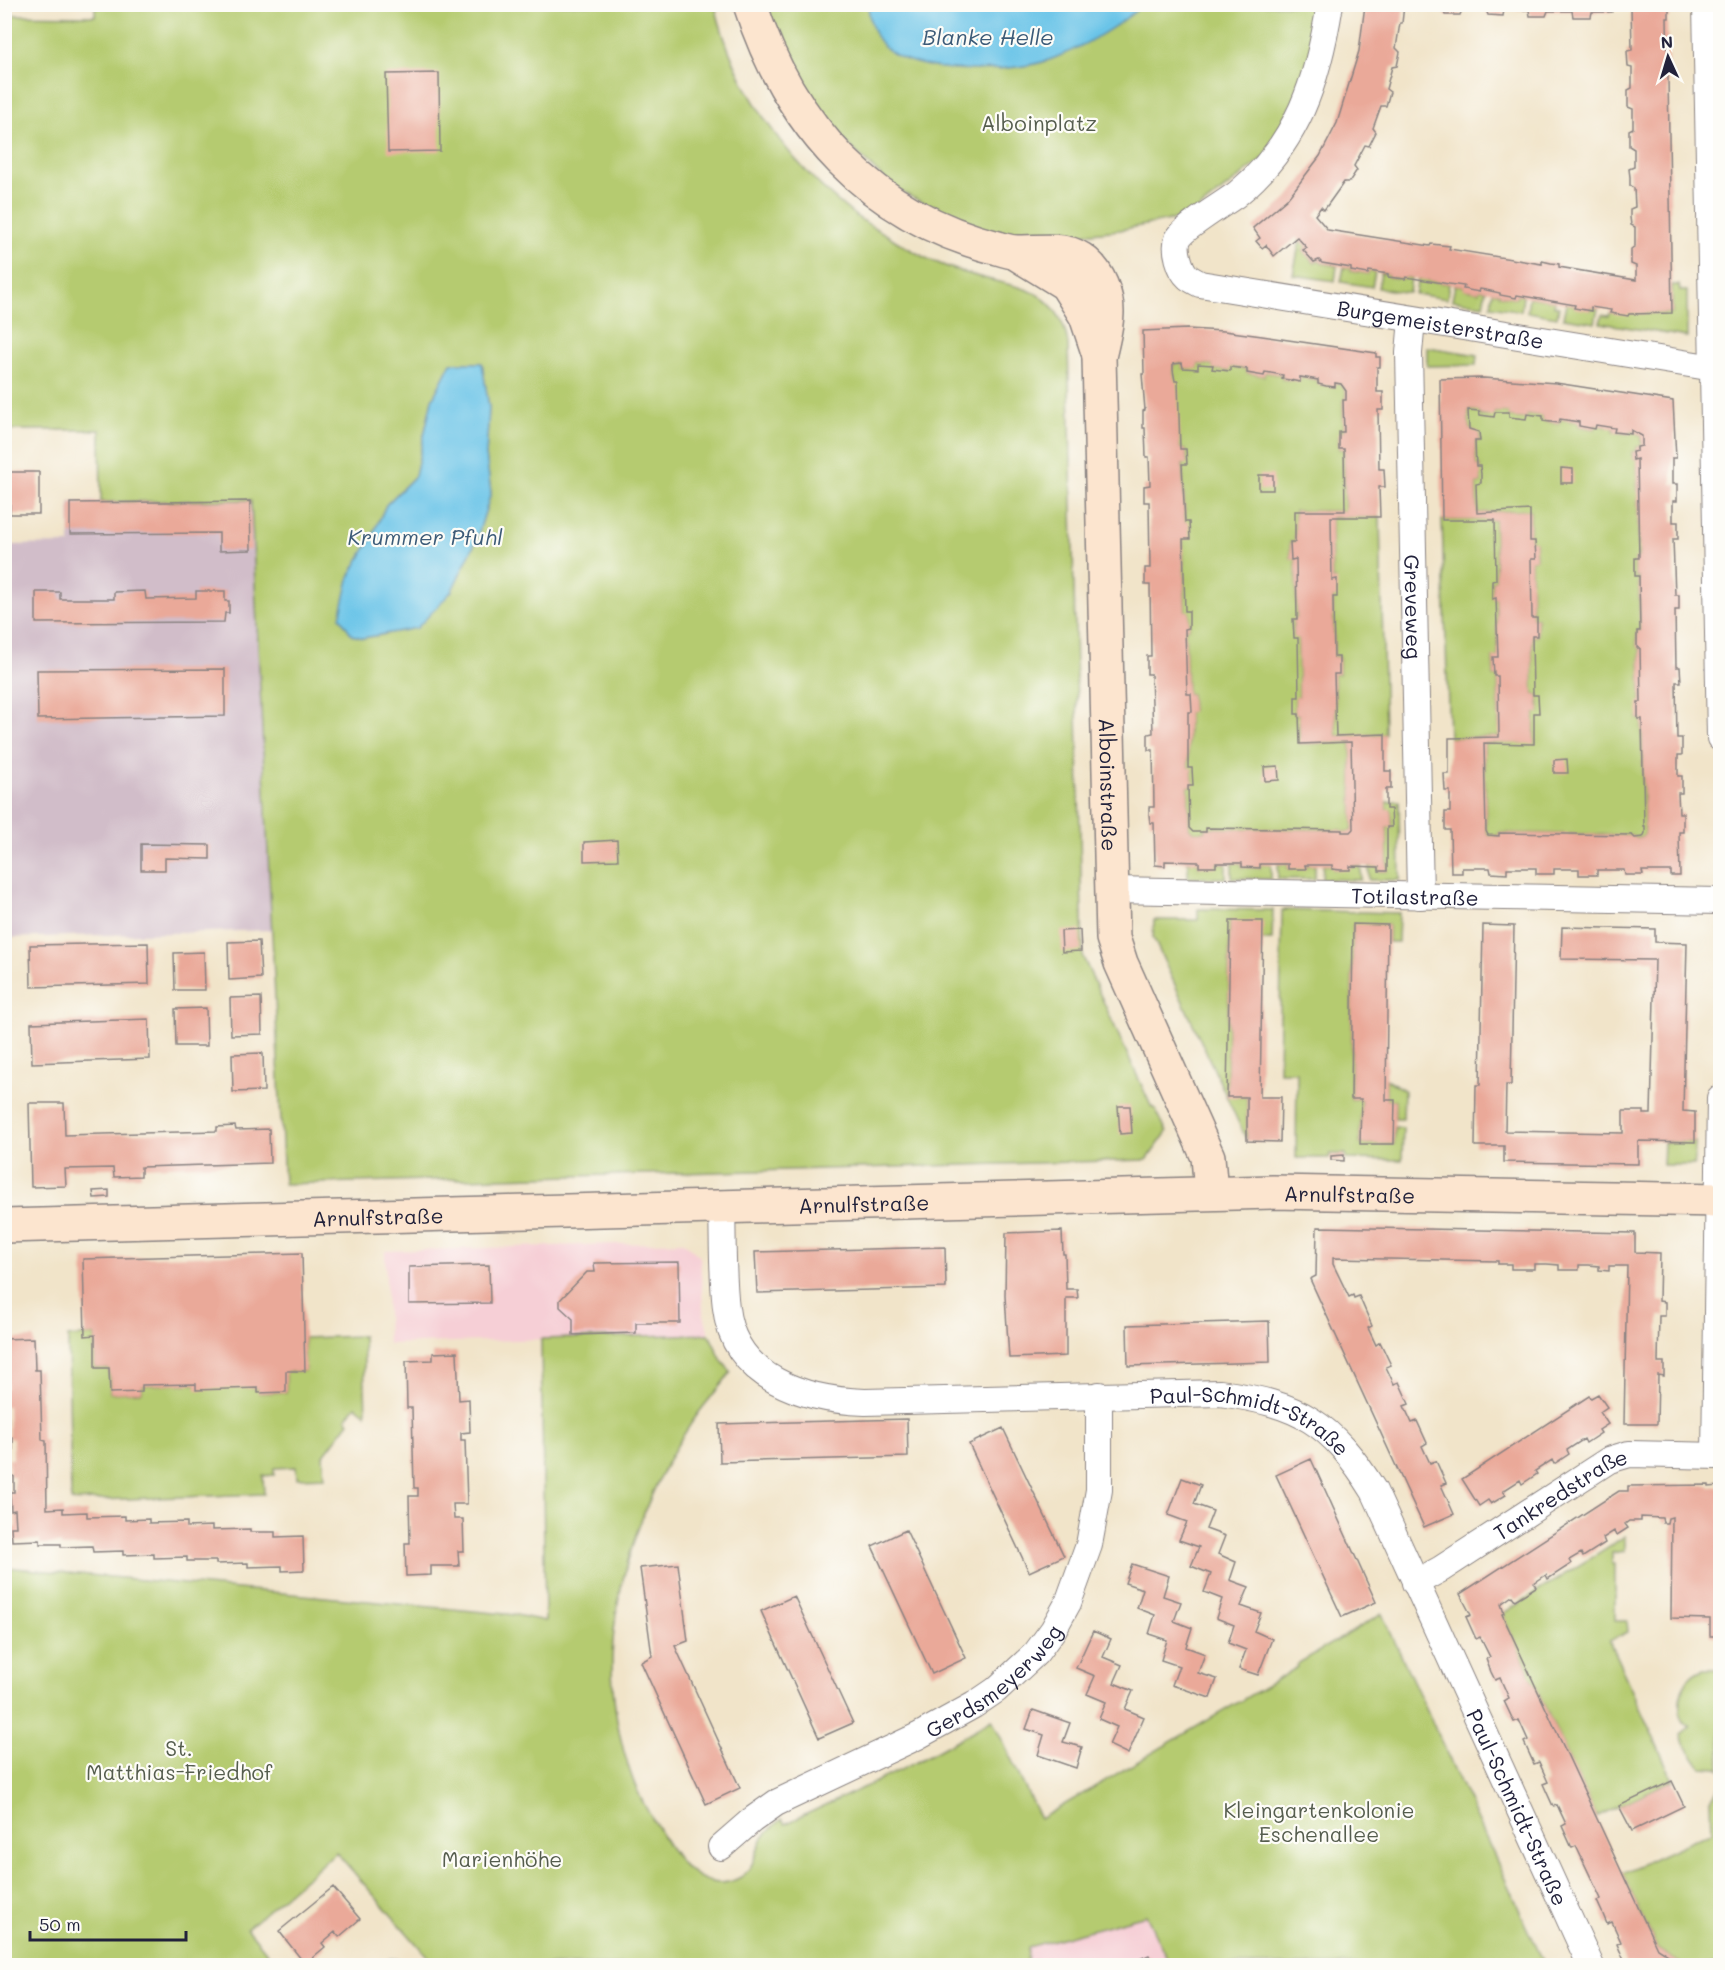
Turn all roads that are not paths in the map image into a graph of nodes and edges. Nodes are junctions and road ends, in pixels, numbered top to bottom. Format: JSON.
{"nodes":[{"id":1,"x":750,"y":4,"type":"edge"},
{"id":2,"x":1330,"y":4,"type":"edge"},
{"id":3,"x":1706,"y":4,"type":"edge"},
{"id":4,"x":1412,"y":319,"type":"junction"},
{"id":5,"x":1717,"y":369,"type":"edge"},
{"id":6,"x":1720,"y":738,"type":"edge"},
{"id":7,"x":1111,"y":890,"type":"junction"},
{"id":8,"x":1420,"y":896,"type":"junction"},
{"id":9,"x":1720,"y":901,"type":"edge"},
{"id":10,"x":1720,"y":1098,"type":"edge"},
{"id":11,"x":1211,"y":1193,"type":"junction"},
{"id":12,"x":1720,"y":1200,"type":"edge"},
{"id":13,"x":722,"y":1206,"type":"junction"},
{"id":14,"x":4,"y":1226,"type":"edge"},
{"id":15,"x":1099,"y":1395,"type":"junction"},
{"id":16,"x":1718,"y":1456,"type":"edge"},
{"id":17,"x":1415,"y":1583,"type":"junction"},
{"id":18,"x":721,"y":1847,"type":"dead end"},
{"id":19,"x":1591,"y":1965,"type":"edge"}],
"edges":[{"from":1,"to":7,"type":"main road","name":"Alboinstraße"},
{"from":2,"to":4,"type":"street","name":"Burgemeisterstraße"},
{"from":3,"to":5,"type":"street"},
{"from":4,"to":5,"type":"street","name":"Burgemeisterstraße"},
{"from":4,"to":8,"type":"street","name":"Greveweg"},
{"from":5,"to":6,"type":"street"},
{"from":7,"to":8,"type":"street","name":"Totilastraße"},
{"from":7,"to":11,"type":"main road","name":"Alboinstraße"},
{"from":8,"to":9,"type":"street","name":"Totilastraße"},
{"from":10,"to":12,"type":"street"},
{"from":11,"to":12,"type":"main road","name":"Arnulfstraße"},
{"from":11,"to":13,"type":"main road","name":"Arnulfstraße"},
{"from":12,"to":16,"type":"street"},
{"from":13,"to":14,"type":"main road","name":"Arnulfstraße"},
{"from":13,"to":15,"type":"street","name":"Paul-Schmidt-Straße"},
{"from":15,"to":17,"type":"street","name":"Paul-Schmidt-Straße"},
{"from":15,"to":18,"type":"street","name":"Gerdsmeyerweg"},
{"from":16,"to":17,"type":"street","name":"Tankredstraße"},
{"from":17,"to":19,"type":"street","name":"Paul-Schmidt-Straße"}]}
